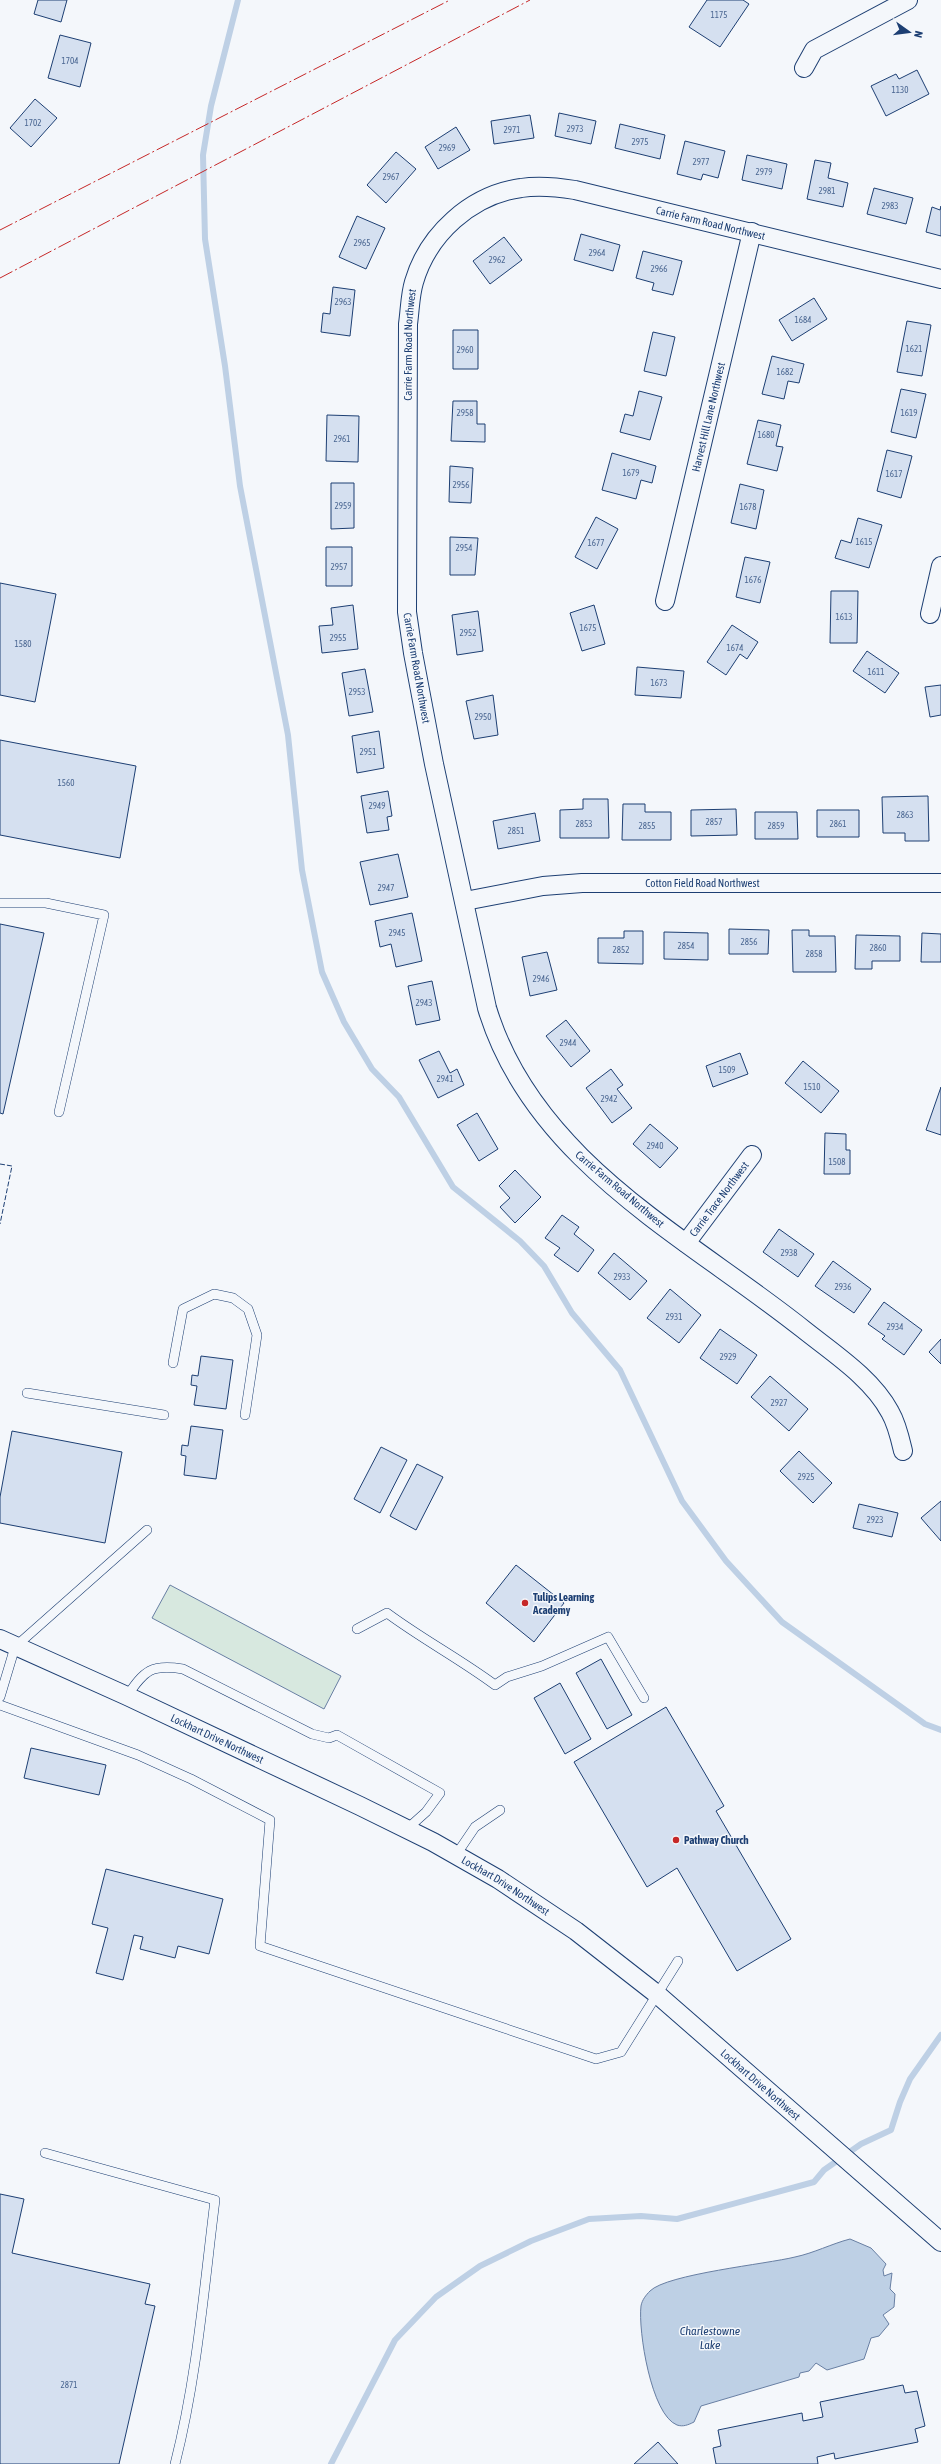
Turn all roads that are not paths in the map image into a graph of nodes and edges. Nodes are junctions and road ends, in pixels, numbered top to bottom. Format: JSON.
{"nodes":[{"id":1,"x":908,"y":0,"type":"edge"},
{"id":2,"x":804,"y":68,"type":"dead end"},
{"id":3,"x":752,"y":232,"type":"junction"},
{"id":4,"x":941,"y":279,"type":"edge"},
{"id":5,"x":941,"y":566,"type":"edge"},
{"id":6,"x":665,"y":601,"type":"dead end"},
{"id":7,"x":930,"y":614,"type":"dead end"},
{"id":8,"x":941,"y":884,"type":"edge"},
{"id":9,"x":465,"y":901,"type":"junction"},
{"id":10,"x":0,"y":903,"type":"edge"},
{"id":11,"x":59,"y":1112,"type":"dead end"},
{"id":12,"x":752,"y":1155,"type":"dead end"},
{"id":13,"x":686,"y":1243,"type":"junction"},
{"id":14,"x":173,"y":1363,"type":"dead end"},
{"id":15,"x":26,"y":1393,"type":"dead end"},
{"id":16,"x":164,"y":1415,"type":"dead end"},
{"id":17,"x":245,"y":1416,"type":"dead end"},
{"id":18,"x":903,"y":1451,"type":"dead end"},
{"id":19,"x":147,"y":1530,"type":"dead end"},
{"id":20,"x":357,"y":1629,"type":"dead end"},
{"id":21,"x":8,"y":1643,"type":"edge"},
{"id":22,"x":127,"y":1696,"type":"junction"},
{"id":23,"x":0,"y":1697,"type":"edge"},
{"id":24,"x":644,"y":1698,"type":"dead end"},
{"id":25,"x":0,"y":1705,"type":"edge"},
{"id":26,"x":500,"y":1810,"type":"dead end"},
{"id":27,"x":408,"y":1829,"type":"junction"},
{"id":28,"x":456,"y":1855,"type":"junction"},
{"id":29,"x":678,"y":1961,"type":"dead end"},
{"id":30,"x":658,"y":1995,"type":"junction"},
{"id":31,"x":44,"y":2153,"type":"dead end"},
{"id":32,"x":941,"y":2242,"type":"edge"},
{"id":33,"x":175,"y":2464,"type":"edge"}],
"edges":[{"from":1,"to":2,"type":"street"},
{"from":3,"to":4,"type":"street","name":"Carrie Farm Road Northwest"},
{"from":3,"to":6,"type":"street","name":"Harvest Hill Lane Northwest"},
{"from":3,"to":9,"type":"street","name":"Carrie Farm Road Northwest"},
{"from":5,"to":7,"type":"street"},
{"from":8,"to":9,"type":"street","name":"Cotton Field Road Northwest"},
{"from":9,"to":13,"type":"street","name":"Carrie Farm Road Northwest"},
{"from":10,"to":11,"type":"lane"},
{"from":12,"to":13,"type":"street","name":"Carrie Trace Northwest"},
{"from":13,"to":18,"type":"street","name":"Carrie Farm Road Northwest"},
{"from":14,"to":17,"type":"lane"},
{"from":15,"to":16,"type":"lane"},
{"from":19,"to":21,"type":"lane"},
{"from":20,"to":24,"type":"lane"},
{"from":21,"to":22,"type":"street","name":"Lockhart Drive Northwest"},
{"from":21,"to":23,"type":"lane"},
{"from":22,"to":27,"type":"street","name":"Lockhart Drive Northwest"},
{"from":22,"to":27,"type":"lane"},
{"from":25,"to":30,"type":"lane"},
{"from":26,"to":28,"type":"lane"},
{"from":27,"to":28,"type":"street","name":"Lockhart Drive Northwest"},
{"from":28,"to":30,"type":"street","name":"Lockhart Drive Northwest"},
{"from":29,"to":30,"type":"lane"},
{"from":30,"to":32,"type":"street","name":"Lockhart Drive Northwest"},
{"from":31,"to":33,"type":"lane"}]}
